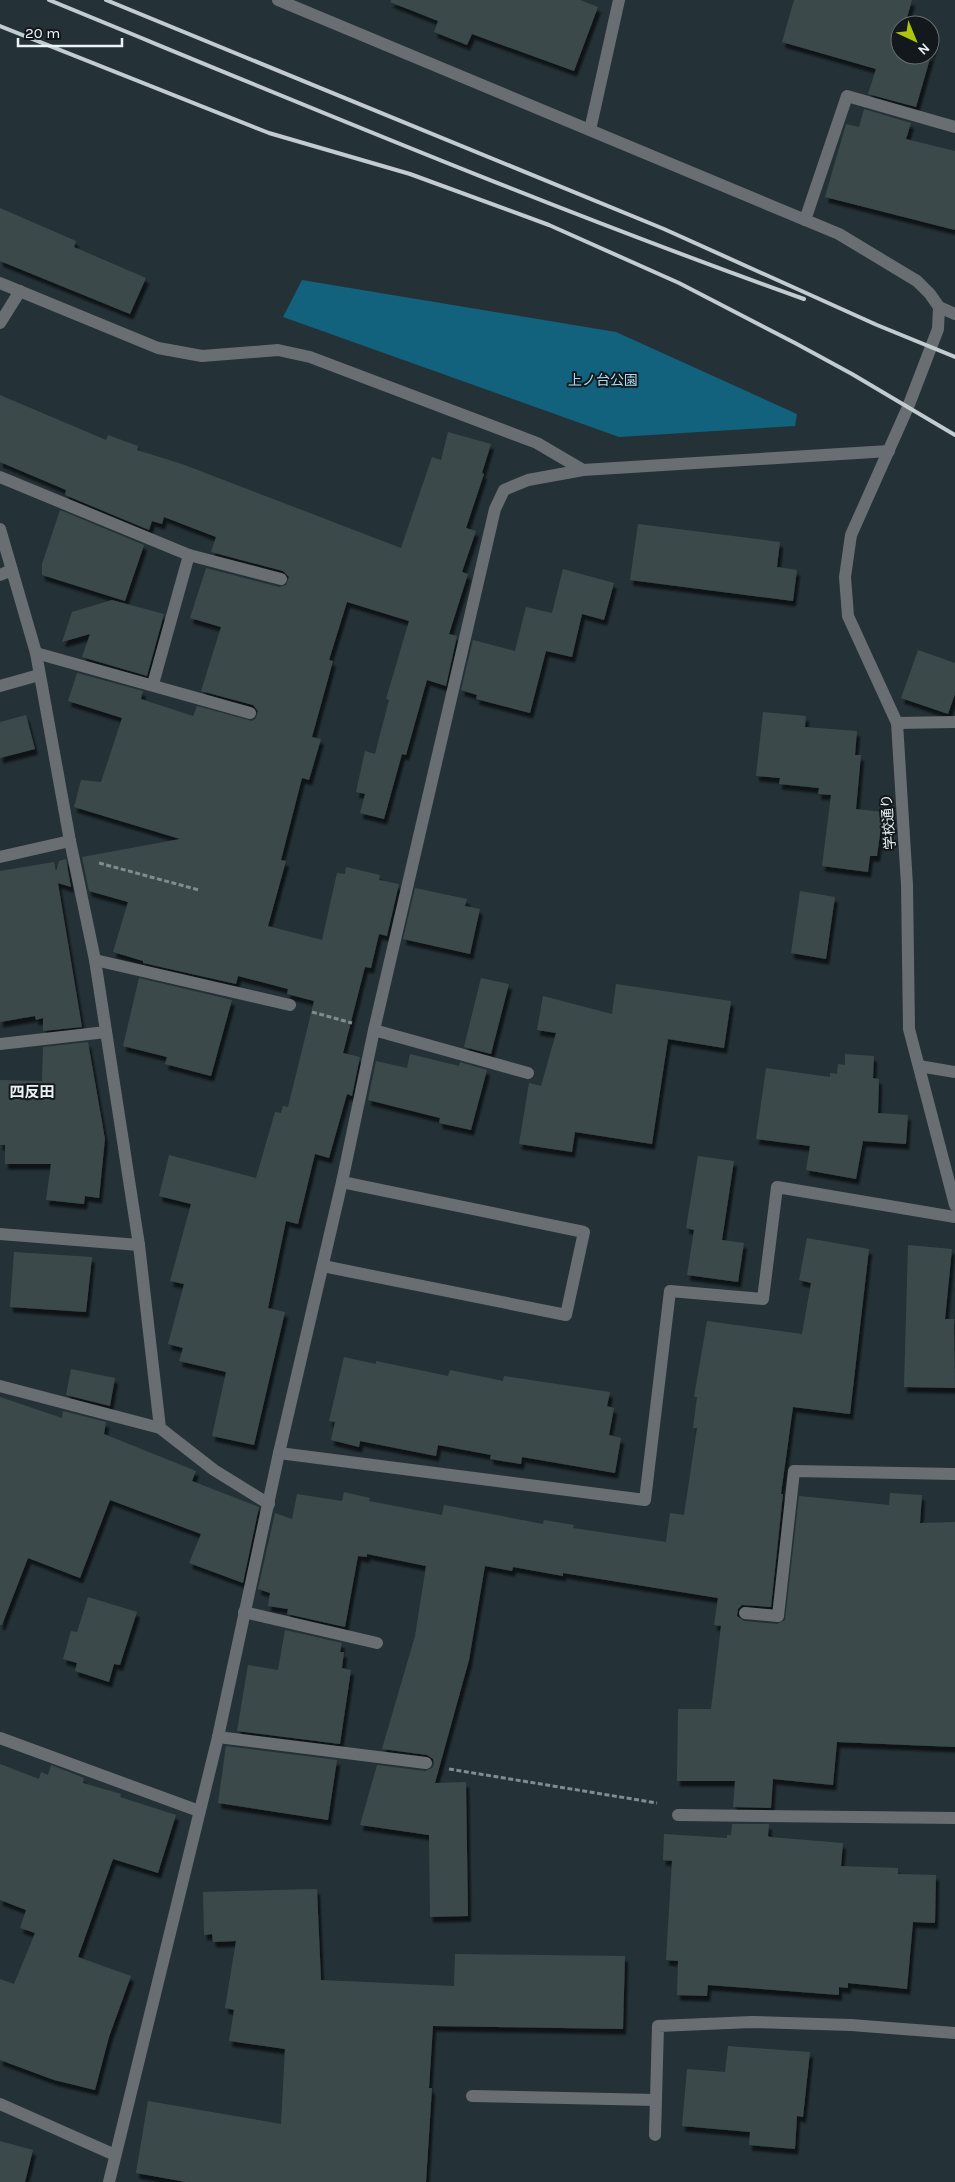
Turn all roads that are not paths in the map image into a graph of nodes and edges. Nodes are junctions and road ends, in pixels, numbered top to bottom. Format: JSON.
{"nodes":[{"id":1,"x":278,"y":0,"type":"edge"},
{"id":2,"x":619,"y":0,"type":"edge"},
{"id":3,"x":955,"y":127,"type":"edge"},
{"id":4,"x":590,"y":130,"type":"junction"},
{"id":5,"x":805,"y":220,"type":"junction"},
{"id":6,"x":0,"y":283,"type":"edge"},
{"id":7,"x":20,"y":291,"type":"junction"},
{"id":8,"x":939,"y":307,"type":"junction"},
{"id":9,"x":955,"y":314,"type":"edge"},
{"id":10,"x":0,"y":323,"type":"edge"},
{"id":11,"x":889,"y":451,"type":"junction"},
{"id":12,"x":583,"y":470,"type":"junction"},
{"id":13,"x":0,"y":477,"type":"edge"},
{"id":14,"x":0,"y":529,"type":"edge"},
{"id":15,"x":189,"y":555,"type":"junction"},
{"id":16,"x":6,"y":572,"type":"edge"},
{"id":17,"x":281,"y":579,"type":"dead end"},
{"id":18,"x":36,"y":653,"type":"junction"},
{"id":19,"x":39,"y":675,"type":"junction"},
{"id":20,"x":152,"y":684,"type":"junction"},
{"id":21,"x":0,"y":686,"type":"edge"},
{"id":22,"x":250,"y":713,"type":"dead end"},
{"id":23,"x":955,"y":722,"type":"edge"},
{"id":24,"x":897,"y":723,"type":"junction"},
{"id":25,"x":70,"y":841,"type":"junction"},
{"id":26,"x":0,"y":858,"type":"edge"},
{"id":27,"x":95,"y":960,"type":"junction"},
{"id":28,"x":290,"y":1006,"type":"road end"},
{"id":29,"x":374,"y":1030,"type":"junction"},
{"id":30,"x":106,"y":1032,"type":"junction"},
{"id":31,"x":0,"y":1044,"type":"edge"},
{"id":32,"x":919,"y":1066,"type":"junction"},
{"id":33,"x":955,"y":1072,"type":"edge"},
{"id":34,"x":528,"y":1073,"type":"dead end"},
{"id":35,"x":342,"y":1182,"type":"junction"},
{"id":36,"x":955,"y":1205,"type":"edge"},
{"id":37,"x":955,"y":1217,"type":"edge"},
{"id":38,"x":0,"y":1234,"type":"edge"},
{"id":39,"x":139,"y":1245,"type":"junction"},
{"id":40,"x":323,"y":1266,"type":"junction"},
{"id":41,"x":0,"y":1386,"type":"edge"},
{"id":42,"x":160,"y":1428,"type":"junction"},
{"id":43,"x":279,"y":1453,"type":"junction"},
{"id":44,"x":955,"y":1474,"type":"edge"},
{"id":45,"x":269,"y":1504,"type":"junction"},
{"id":46,"x":244,"y":1612,"type":"junction"},
{"id":47,"x":745,"y":1613,"type":"dead end"},
{"id":48,"x":377,"y":1642,"type":"dead end"},
{"id":49,"x":218,"y":1737,"type":"junction"},
{"id":50,"x":0,"y":1738,"type":"edge"},
{"id":51,"x":426,"y":1763,"type":"road end"},
{"id":52,"x":199,"y":1811,"type":"junction"},
{"id":53,"x":678,"y":1815,"type":"road end"},
{"id":54,"x":955,"y":1818,"type":"edge"},
{"id":55,"x":955,"y":2033,"type":"edge"},
{"id":56,"x":472,"y":2096,"type":"dead end"},
{"id":57,"x":656,"y":2100,"type":"junction"},
{"id":58,"x":0,"y":2104,"type":"edge"},
{"id":59,"x":655,"y":2135,"type":"dead end"},
{"id":60,"x":115,"y":2154,"type":"junction"},
{"id":61,"x":109,"y":2182,"type":"edge"}],
"edges":[{"from":1,"to":4,"type":"street"},
{"from":2,"to":4,"type":"street"},
{"from":3,"to":5,"type":"street"},
{"from":4,"to":5,"type":"street"},
{"from":5,"to":8,"type":"street"},
{"from":6,"to":7,"type":"street"},
{"from":7,"to":10,"type":"street"},
{"from":7,"to":12,"type":"street"},
{"from":8,"to":9,"type":"street"},
{"from":8,"to":11,"type":"street","name":"学校通り"},
{"from":11,"to":12,"type":"street"},
{"from":11,"to":24,"type":"street","name":"学校通り"},
{"from":12,"to":29,"type":"street"},
{"from":13,"to":15,"type":"street"},
{"from":14,"to":16,"type":"street"},
{"from":15,"to":17,"type":"street"},
{"from":15,"to":20,"type":"street"},
{"from":16,"to":18,"type":"street"},
{"from":18,"to":19,"type":"street"},
{"from":18,"to":20,"type":"street"},
{"from":19,"to":21,"type":"street"},
{"from":19,"to":25,"type":"street"},
{"from":20,"to":22,"type":"street"},
{"from":23,"to":24,"type":"street"},
{"from":24,"to":32,"type":"street","name":"学校通り"},
{"from":25,"to":26,"type":"street"},
{"from":25,"to":27,"type":"street"},
{"from":27,"to":28,"type":"street"},
{"from":27,"to":30,"type":"street"},
{"from":29,"to":34,"type":"street"},
{"from":29,"to":35,"type":"street"},
{"from":30,"to":31,"type":"street"},
{"from":30,"to":39,"type":"street"},
{"from":32,"to":33,"type":"street"},
{"from":32,"to":36,"type":"street","name":"学校通り"},
{"from":35,"to":40,"type":"street"},
{"from":35,"to":40,"type":"street"},
{"from":37,"to":43,"type":"street"},
{"from":38,"to":39,"type":"street"},
{"from":39,"to":42,"type":"street"},
{"from":40,"to":43,"type":"street"},
{"from":41,"to":42,"type":"street"},
{"from":42,"to":45,"type":"street"},
{"from":43,"to":45,"type":"street"},
{"from":44,"to":47,"type":"street"},
{"from":45,"to":46,"type":"street"},
{"from":46,"to":48,"type":"street"},
{"from":46,"to":49,"type":"street"},
{"from":49,"to":51,"type":"street"},
{"from":49,"to":52,"type":"street"},
{"from":50,"to":52,"type":"street"},
{"from":52,"to":60,"type":"street"},
{"from":53,"to":54,"type":"street"},
{"from":55,"to":57,"type":"street"},
{"from":56,"to":57,"type":"street"},
{"from":57,"to":59,"type":"street"},
{"from":58,"to":60,"type":"street"},
{"from":60,"to":61,"type":"street"}]}
